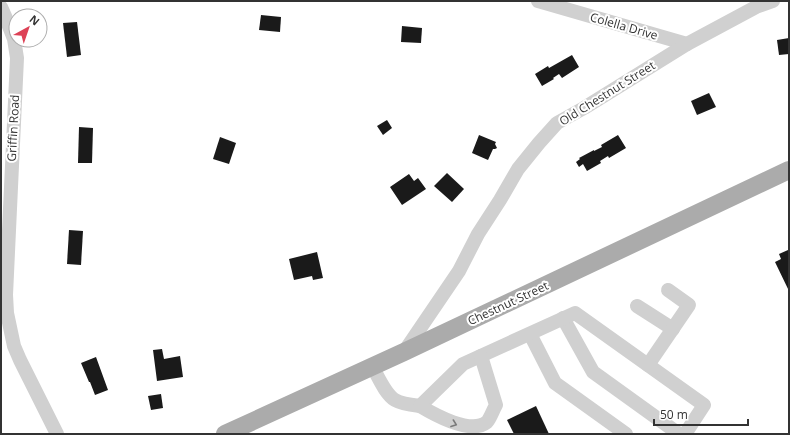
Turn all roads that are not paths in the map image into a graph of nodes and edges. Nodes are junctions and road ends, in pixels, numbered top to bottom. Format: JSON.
{"nodes":[{"id":1,"x":538,"y":1,"type":"edge"},
{"id":2,"x":773,"y":1,"type":"edge"},
{"id":3,"x":1,"y":7,"type":"edge"},
{"id":4,"x":687,"y":44,"type":"junction"},
{"id":5,"x":789,"y":170,"type":"edge"},
{"id":6,"x":4,"y":264,"type":"edge"},
{"id":7,"x":668,"y":290,"type":"dead end"},
{"id":8,"x":637,"y":306,"type":"dead end"},
{"id":9,"x":563,"y":318,"type":"junction"},
{"id":10,"x":673,"y":329,"type":"junction"},
{"id":11,"x":530,"y":334,"type":"junction"},
{"id":12,"x":404,"y":352,"type":"junction"},
{"id":13,"x":481,"y":356,"type":"junction"},
{"id":14,"x":648,"y":365,"type":"junction"},
{"id":15,"x":372,"y":366,"type":"junction"},
{"id":16,"x":420,"y":406,"type":"junction"},
{"id":17,"x":57,"y":434,"type":"edge"},
{"id":18,"x":225,"y":434,"type":"edge"},
{"id":19,"x":626,"y":434,"type":"edge"},
{"id":20,"x":679,"y":434,"type":"edge"},
{"id":21,"x":685,"y":434,"type":"edge"}],
"edges":[{"from":1,"to":4,"type":"street","name":"Colella Drive"},
{"from":2,"to":4,"type":"street","name":"Old Chestnut Street"},
{"from":3,"to":6,"type":"street","name":"Griffin Road"},
{"from":4,"to":12,"type":"street","name":"Old Chestnut Street"},
{"from":5,"to":12,"type":"main road","name":"Chestnut Street"},
{"from":6,"to":17,"type":"street","name":"Griffin Road"},
{"from":7,"to":10,"type":"street"},
{"from":8,"to":10,"type":"street"},
{"from":9,"to":11,"type":"street"},
{"from":9,"to":14,"type":"street"},
{"from":9,"to":20,"type":"street"},
{"from":10,"to":14,"type":"street"},
{"from":11,"to":13,"type":"street"},
{"from":11,"to":19,"type":"street"},
{"from":12,"to":15,"type":"main road","name":"Chestnut Street"},
{"from":13,"to":16,"type":"street"},
{"from":16,"to":13,"type":"street","one_way":true},
{"from":14,"to":21,"type":"street"},
{"from":15,"to":16,"type":"street"},
{"from":15,"to":18,"type":"main road","name":"Chestnut Street"}]}
